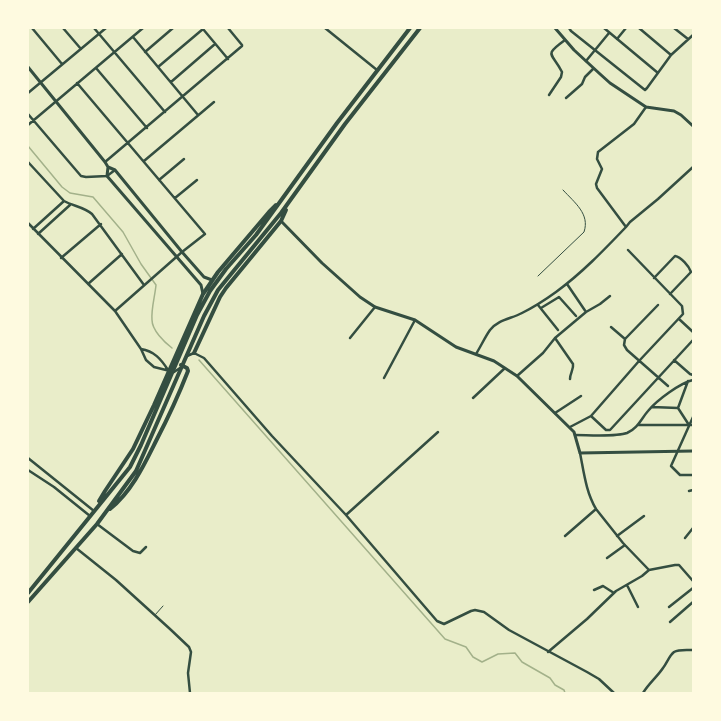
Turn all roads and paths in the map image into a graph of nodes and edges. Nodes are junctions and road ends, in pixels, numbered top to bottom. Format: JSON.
{"nodes":[{"id":1,"x":32,"y":28,"type":"edge"},
{"id":2,"x":63,"y":28,"type":"edge"},
{"id":3,"x":94,"y":28,"type":"edge"},
{"id":4,"x":106,"y":28,"type":"edge"},
{"id":5,"x":143,"y":28,"type":"edge"},
{"id":6,"x":173,"y":28,"type":"edge"},
{"id":7,"x":202,"y":28,"type":"edge"},
{"id":8,"x":228,"y":28,"type":"edge"},
{"id":9,"x":325,"y":28,"type":"edge"},
{"id":10,"x":410,"y":28,"type":"edge"},
{"id":11,"x":420,"y":28,"type":"edge"},
{"id":12,"x":555,"y":28,"type":"edge"},
{"id":13,"x":569,"y":28,"type":"edge"},
{"id":14,"x":604,"y":28,"type":"edge"},
{"id":15,"x":626,"y":28,"type":"edge"},
{"id":16,"x":638,"y":28,"type":"edge"},
{"id":17,"x":674,"y":28,"type":"edge"},
{"id":18,"x":609,"y":33,"type":"junction"},
{"id":19,"x":99,"y":34,"type":"junction"},
{"id":20,"x":693,"y":35,"type":"edge"},
{"id":21,"x":133,"y":37,"type":"junction"},
{"id":22,"x":617,"y":39,"type":"junction"},
{"id":23,"x":688,"y":39,"type":"junction"},
{"id":24,"x":565,"y":40,"type":"junction"},
{"id":25,"x":215,"y":44,"type":"junction"},
{"id":26,"x":81,"y":49,"type":"junction"},
{"id":27,"x":595,"y":51,"type":"junction"},
{"id":28,"x":114,"y":52,"type":"junction"},
{"id":29,"x":145,"y":52,"type":"junction"},
{"id":30,"x":671,"y":55,"type":"junction"},
{"id":31,"x":228,"y":59,"type":"junction"},
{"id":32,"x":586,"y":61,"type":"junction"},
{"id":33,"x":62,"y":64,"type":"junction"},
{"id":34,"x":158,"y":67,"type":"junction"},
{"id":35,"x":28,"y":68,"type":"edge"},
{"id":36,"x":96,"y":68,"type":"junction"},
{"id":37,"x":593,"y":69,"type":"junction"},
{"id":38,"x":377,"y":71,"type":"junction"},
{"id":39,"x":658,"y":73,"type":"junction"},
{"id":40,"x":171,"y":82,"type":"junction"},
{"id":41,"x":41,"y":83,"type":"junction"},
{"id":42,"x":77,"y":83,"type":"junction"},
{"id":43,"x":28,"y":93,"type":"edge"},
{"id":44,"x":549,"y":95,"type":"dead end"},
{"id":45,"x":183,"y":97,"type":"junction"},
{"id":46,"x":566,"y":98,"type":"dead end"},
{"id":47,"x":56,"y":101,"type":"junction"},
{"id":48,"x":214,"y":102,"type":"dead end"},
{"id":49,"x":646,"y":107,"type":"junction"},
{"id":50,"x":165,"y":112,"type":"junction"},
{"id":51,"x":28,"y":114,"type":"edge"},
{"id":52,"x":198,"y":115,"type":"junction"},
{"id":53,"x":33,"y":120,"type":"junction"},
{"id":54,"x":28,"y":125,"type":"edge"},
{"id":55,"x":693,"y":126,"type":"edge"},
{"id":56,"x":147,"y":128,"type":"junction"},
{"id":57,"x":128,"y":143,"type":"junction"},
{"id":58,"x":184,"y":159,"type":"dead end"},
{"id":59,"x":144,"y":161,"type":"junction"},
{"id":60,"x":28,"y":162,"type":"edge"},
{"id":61,"x":105,"y":162,"type":"junction"},
{"id":62,"x":108,"y":167,"type":"junction"},
{"id":63,"x":693,"y":167,"type":"edge"},
{"id":64,"x":115,"y":170,"type":"junction"},
{"id":65,"x":108,"y":176,"type":"junction"},
{"id":66,"x":159,"y":180,"type":"junction"},
{"id":67,"x":197,"y":180,"type":"dead end"},
{"id":68,"x":564,"y":190,"type":"dead end"},
{"id":69,"x":175,"y":198,"type":"junction"},
{"id":70,"x":64,"y":201,"type":"junction"},
{"id":71,"x":281,"y":201,"type":"junction"},
{"id":72,"x":70,"y":205,"type":"junction"},
{"id":73,"x":287,"y":206,"type":"junction"},
{"id":74,"x":282,"y":221,"type":"junction"},
{"id":75,"x":28,"y":223,"type":"edge"},
{"id":76,"x":101,"y":224,"type":"junction"},
{"id":77,"x":626,"y":228,"type":"junction"},
{"id":78,"x":33,"y":229,"type":"junction"},
{"id":79,"x":38,"y":234,"type":"junction"},
{"id":80,"x":628,"y":250,"type":"dead end"},
{"id":81,"x":182,"y":252,"type":"junction"},
{"id":82,"x":122,"y":254,"type":"junction"},
{"id":83,"x":177,"y":257,"type":"junction"},
{"id":84,"x":61,"y":258,"type":"junction"},
{"id":85,"x":538,"y":276,"type":"dead end"},
{"id":86,"x":654,"y":278,"type":"junction"},
{"id":87,"x":212,"y":280,"type":"junction"},
{"id":88,"x":88,"y":284,"type":"junction"},
{"id":89,"x":567,"y":284,"type":"junction"},
{"id":90,"x":144,"y":285,"type":"junction"},
{"id":91,"x":203,"y":294,"type":"junction"},
{"id":92,"x":670,"y":294,"type":"junction"},
{"id":93,"x":610,"y":296,"type":"dead end"},
{"id":94,"x":538,"y":305,"type":"junction"},
{"id":95,"x":658,"y":305,"type":"dead end"},
{"id":96,"x":375,"y":307,"type":"junction"},
{"id":97,"x":541,"y":308,"type":"junction"},
{"id":98,"x":115,"y":311,"type":"junction"},
{"id":99,"x":586,"y":312,"type":"junction"},
{"id":100,"x":576,"y":316,"type":"dead end"},
{"id":101,"x":679,"y":319,"type":"junction"},
{"id":102,"x":415,"y":320,"type":"junction"},
{"id":103,"x":611,"y":327,"type":"dead end"},
{"id":104,"x":558,"y":330,"type":"dead end"},
{"id":105,"x":693,"y":332,"type":"edge"},
{"id":106,"x":350,"y":338,"type":"dead end"},
{"id":107,"x":555,"y":338,"type":"junction"},
{"id":108,"x":625,"y":338,"type":"junction"},
{"id":109,"x":693,"y":340,"type":"edge"},
{"id":110,"x":181,"y":344,"type":"junction"},
{"id":111,"x":141,"y":349,"type":"junction"},
{"id":112,"x":194,"y":353,"type":"junction"},
{"id":113,"x":476,"y":354,"type":"junction"},
{"id":114,"x":186,"y":356,"type":"junction"},
{"id":115,"x":674,"y":360,"type":"junction"},
{"id":116,"x":639,"y":361,"type":"junction"},
{"id":117,"x":181,"y":365,"type":"junction"},
{"id":118,"x":505,"y":367,"type":"junction"},
{"id":119,"x":169,"y":370,"type":"junction"},
{"id":120,"x":693,"y":374,"type":"edge"},
{"id":121,"x":517,"y":376,"type":"junction"},
{"id":122,"x":658,"y":377,"type":"junction"},
{"id":123,"x":384,"y":378,"type":"dead end"},
{"id":124,"x":570,"y":379,"type":"dead end"},
{"id":125,"x":693,"y":380,"type":"edge"},
{"id":126,"x":688,"y":381,"type":"junction"},
{"id":127,"x":668,"y":386,"type":"dead end"},
{"id":128,"x":581,"y":396,"type":"dead end"},
{"id":129,"x":473,"y":398,"type":"dead end"},
{"id":130,"x":652,"y":407,"type":"junction"},
{"id":131,"x":678,"y":408,"type":"junction"},
{"id":132,"x":555,"y":413,"type":"junction"},
{"id":133,"x":591,"y":416,"type":"junction"},
{"id":134,"x":693,"y":417,"type":"edge"},
{"id":135,"x":691,"y":425,"type":"edge"},
{"id":136,"x":638,"y":426,"type":"junction"},
{"id":137,"x":570,"y":427,"type":"junction"},
{"id":138,"x":438,"y":432,"type":"dead end"},
{"id":139,"x":575,"y":435,"type":"junction"},
{"id":140,"x":677,"y":451,"type":"junction"},
{"id":141,"x":693,"y":451,"type":"edge"},
{"id":142,"x":580,"y":453,"type":"junction"},
{"id":143,"x":28,"y":458,"type":"edge"},
{"id":144,"x":28,"y":470,"type":"edge"},
{"id":145,"x":693,"y":475,"type":"edge"},
{"id":146,"x":693,"y":490,"type":"edge"},
{"id":147,"x":689,"y":491,"type":"dead end"},
{"id":148,"x":95,"y":509,"type":"junction"},
{"id":149,"x":596,"y":509,"type":"junction"},
{"id":150,"x":106,"y":512,"type":"junction"},
{"id":151,"x":346,"y":515,"type":"junction"},
{"id":152,"x":90,"y":516,"type":"junction"},
{"id":153,"x":644,"y":516,"type":"dead end"},
{"id":154,"x":97,"y":524,"type":"junction"},
{"id":155,"x":693,"y":528,"type":"edge"},
{"id":156,"x":565,"y":536,"type":"dead end"},
{"id":157,"x":617,"y":536,"type":"junction"},
{"id":158,"x":685,"y":538,"type":"dead end"},
{"id":159,"x":625,"y":545,"type":"junction"},
{"id":160,"x":146,"y":547,"type":"dead end"},
{"id":161,"x":76,"y":548,"type":"junction"},
{"id":162,"x":607,"y":558,"type":"dead end"},
{"id":163,"x":649,"y":570,"type":"junction"},
{"id":164,"x":693,"y":581,"type":"edge"},
{"id":165,"x":627,"y":585,"type":"junction"},
{"id":166,"x":693,"y":588,"type":"edge"},
{"id":167,"x":594,"y":590,"type":"dead end"},
{"id":168,"x":28,"y":593,"type":"edge"},
{"id":169,"x":614,"y":593,"type":"junction"},
{"id":170,"x":28,"y":602,"type":"edge"},
{"id":171,"x":693,"y":602,"type":"edge"},
{"id":172,"x":163,"y":606,"type":"dead end"},
{"id":173,"x":638,"y":607,"type":"dead end"},
{"id":174,"x":669,"y":607,"type":"dead end"},
{"id":175,"x":154,"y":615,"type":"junction"},
{"id":176,"x":670,"y":622,"type":"dead end"},
{"id":177,"x":693,"y":650,"type":"edge"},
{"id":178,"x":548,"y":652,"type":"junction"},
{"id":179,"x":190,"y":693,"type":"edge"},
{"id":180,"x":614,"y":693,"type":"edge"},
{"id":181,"x":643,"y":693,"type":"edge"}],
"edges":[{"from":1,"to":33,"type":"street"},
{"from":2,"to":26,"type":"street"},
{"from":3,"to":19,"type":"street"},
{"from":4,"to":19,"type":"street"},
{"from":5,"to":21,"type":"street"},
{"from":6,"to":29,"type":"street"},
{"from":7,"to":25,"type":"street"},
{"from":7,"to":34,"type":"street"},
{"from":8,"to":31,"type":"street"},
{"from":9,"to":38,"type":"street"},
{"from":10,"to":38,"type":"highway"},
{"from":11,"to":73,"type":"highway"},
{"from":12,"to":24,"type":"street"},
{"from":13,"to":27,"type":"street"},
{"from":14,"to":18,"type":"street"},
{"from":15,"to":22,"type":"street"},
{"from":16,"to":30,"type":"street"},
{"from":17,"to":23,"type":"street"},
{"from":18,"to":22,"type":"street"},
{"from":18,"to":27,"type":"street"},
{"from":19,"to":26,"type":"street"},
{"from":19,"to":28,"type":"street"},
{"from":20,"to":23,"type":"street"},
{"from":21,"to":28,"type":"street"},
{"from":21,"to":29,"type":"street"},
{"from":22,"to":39,"type":"street"},
{"from":23,"to":30,"type":"street"},
{"from":24,"to":32,"type":"street"},
{"from":24,"to":44,"type":"street"},
{"from":25,"to":31,"type":"street"},
{"from":25,"to":40,"type":"street"},
{"from":26,"to":33,"type":"street"},
{"from":27,"to":32,"type":"street"},
{"from":27,"to":39,"type":"street"},
{"from":28,"to":36,"type":"street"},
{"from":28,"to":50,"type":"street"},
{"from":29,"to":34,"type":"street"},
{"from":30,"to":39,"type":"street"},
{"from":31,"to":45,"type":"street"},
{"from":32,"to":37,"type":"street"},
{"from":33,"to":41,"type":"street"},
{"from":34,"to":40,"type":"street"},
{"from":35,"to":41,"type":"street"},
{"from":36,"to":42,"type":"street"},
{"from":36,"to":56,"type":"street"},
{"from":37,"to":46,"type":"street"},
{"from":37,"to":49,"type":"street"},
{"from":38,"to":71,"type":"highway"},
{"from":40,"to":45,"type":"street"},
{"from":41,"to":43,"type":"street"},
{"from":41,"to":47,"type":"street"},
{"from":42,"to":47,"type":"street"},
{"from":42,"to":57,"type":"street"},
{"from":45,"to":50,"type":"street"},
{"from":45,"to":52,"type":"street"},
{"from":47,"to":53,"type":"street"},
{"from":47,"to":61,"type":"street"},
{"from":48,"to":52,"type":"street"},
{"from":49,"to":55,"type":"street"},
{"from":49,"to":77,"type":"street"},
{"from":50,"to":56,"type":"street"},
{"from":51,"to":53,"type":"street"},
{"from":52,"to":59,"type":"street"},
{"from":53,"to":54,"type":"street"},
{"from":53,"to":65,"type":"street"},
{"from":56,"to":57,"type":"street"},
{"from":57,"to":59,"type":"street"},
{"from":57,"to":61,"type":"street"},
{"from":58,"to":66,"type":"street"},
{"from":59,"to":66,"type":"street"},
{"from":60,"to":70,"type":"street"},
{"from":61,"to":62,"type":"street"},
{"from":62,"to":64,"type":"street"},
{"from":62,"to":65,"type":"street"},
{"from":63,"to":77,"type":"street"},
{"from":64,"to":65,"type":"street"},
{"from":64,"to":81,"type":"street"},
{"from":65,"to":83,"type":"street"},
{"from":66,"to":69,"type":"street"},
{"from":67,"to":69,"type":"street"},
{"from":68,"to":85,"type":"lane"},
{"from":69,"to":81,"type":"street"},
{"from":70,"to":72,"type":"street"},
{"from":70,"to":78,"type":"street"},
{"from":71,"to":87,"type":"highway"},
{"from":71,"to":148,"type":"highway"},
{"from":72,"to":76,"type":"street"},
{"from":72,"to":79,"type":"street"},
{"from":73,"to":74,"type":"highway"},
{"from":73,"to":150,"type":"highway"},
{"from":74,"to":96,"type":"street"},
{"from":74,"to":112,"type":"highway"},
{"from":75,"to":78,"type":"street"},
{"from":76,"to":82,"type":"street"},
{"from":76,"to":84,"type":"street"},
{"from":77,"to":89,"type":"street"},
{"from":78,"to":79,"type":"street"},
{"from":79,"to":84,"type":"street"},
{"from":80,"to":86,"type":"street"},
{"from":81,"to":83,"type":"street"},
{"from":81,"to":87,"type":"street"},
{"from":82,"to":88,"type":"street"},
{"from":82,"to":90,"type":"street"},
{"from":83,"to":90,"type":"street"},
{"from":83,"to":91,"type":"street"},
{"from":84,"to":88,"type":"street"},
{"from":86,"to":92,"type":"street"},
{"from":86,"to":92,"type":"street"},
{"from":87,"to":91,"type":"highway"},
{"from":88,"to":98,"type":"street"},
{"from":89,"to":94,"type":"street"},
{"from":89,"to":99,"type":"street"},
{"from":90,"to":98,"type":"street"},
{"from":91,"to":110,"type":"highway"},
{"from":92,"to":101,"type":"street"},
{"from":93,"to":99,"type":"street"},
{"from":94,"to":97,"type":"street"},
{"from":94,"to":113,"type":"street"},
{"from":95,"to":108,"type":"street"},
{"from":96,"to":102,"type":"street"},
{"from":96,"to":106,"type":"street"},
{"from":97,"to":100,"type":"street"},
{"from":97,"to":104,"type":"street"},
{"from":98,"to":111,"type":"street"},
{"from":99,"to":107,"type":"street"},
{"from":101,"to":105,"type":"street"},
{"from":101,"to":116,"type":"street"},
{"from":102,"to":113,"type":"street"},
{"from":102,"to":123,"type":"street"},
{"from":103,"to":108,"type":"street"},
{"from":107,"to":121,"type":"street"},
{"from":107,"to":124,"type":"street"},
{"from":108,"to":116,"type":"street"},
{"from":109,"to":115,"type":"street"},
{"from":110,"to":114,"type":"highway"},
{"from":110,"to":119,"type":"highway"},
{"from":111,"to":119,"type":"street"},
{"from":111,"to":119,"type":"street"},
{"from":112,"to":114,"type":"street"},
{"from":112,"to":151,"type":"street"},
{"from":113,"to":118,"type":"street"},
{"from":114,"to":117,"type":"street"},
{"from":115,"to":120,"type":"street"},
{"from":115,"to":122,"type":"street"},
{"from":116,"to":122,"type":"street"},
{"from":116,"to":133,"type":"street"},
{"from":117,"to":119,"type":"street"},
{"from":117,"to":150,"type":"highway"},
{"from":118,"to":121,"type":"street"},
{"from":118,"to":129,"type":"street"},
{"from":119,"to":148,"type":"highway"},
{"from":121,"to":132,"type":"street"},
{"from":122,"to":127,"type":"street"},
{"from":122,"to":133,"type":"street"},
{"from":125,"to":126,"type":"street"},
{"from":126,"to":130,"type":"street"},
{"from":126,"to":131,"type":"street"},
{"from":128,"to":132,"type":"street"},
{"from":130,"to":131,"type":"street"},
{"from":130,"to":136,"type":"street"},
{"from":131,"to":135,"type":"street"},
{"from":132,"to":137,"type":"street"},
{"from":133,"to":137,"type":"street"},
{"from":134,"to":135,"type":"street"},
{"from":135,"to":136,"type":"street"},
{"from":135,"to":140,"type":"street"},
{"from":136,"to":139,"type":"street"},
{"from":137,"to":139,"type":"street"},
{"from":138,"to":151,"type":"street"},
{"from":139,"to":142,"type":"street"},
{"from":140,"to":141,"type":"street"},
{"from":140,"to":142,"type":"street"},
{"from":140,"to":145,"type":"street"},
{"from":142,"to":149,"type":"street"},
{"from":143,"to":148,"type":"street"},
{"from":144,"to":152,"type":"street"},
{"from":146,"to":147,"type":"street"},
{"from":148,"to":152,"type":"highway"},
{"from":149,"to":156,"type":"street"},
{"from":149,"to":157,"type":"street"},
{"from":150,"to":154,"type":"highway"},
{"from":151,"to":178,"type":"street"},
{"from":152,"to":168,"type":"highway"},
{"from":153,"to":157,"type":"street"},
{"from":154,"to":160,"type":"street"},
{"from":154,"to":161,"type":"highway"},
{"from":155,"to":158,"type":"street"},
{"from":157,"to":159,"type":"street"},
{"from":159,"to":162,"type":"street"},
{"from":159,"to":163,"type":"street"},
{"from":161,"to":170,"type":"highway"},
{"from":161,"to":175,"type":"street"},
{"from":163,"to":164,"type":"street"},
{"from":163,"to":165,"type":"street"},
{"from":165,"to":169,"type":"street"},
{"from":165,"to":173,"type":"street"},
{"from":166,"to":174,"type":"street"},
{"from":167,"to":169,"type":"street"},
{"from":169,"to":178,"type":"street"},
{"from":171,"to":176,"type":"street"},
{"from":172,"to":175,"type":"lane"},
{"from":175,"to":179,"type":"street"},
{"from":177,"to":181,"type":"street"},
{"from":178,"to":180,"type":"street"}]}
